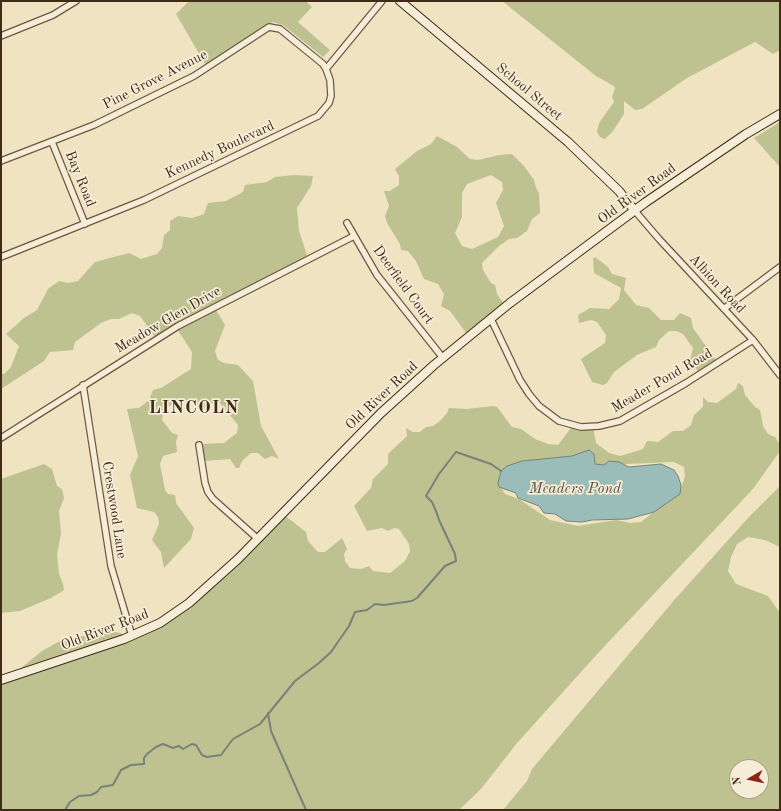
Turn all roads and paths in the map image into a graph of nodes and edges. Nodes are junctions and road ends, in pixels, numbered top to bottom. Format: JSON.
{"nodes":[{"id":1,"x":76,"y":1,"type":"edge"},
{"id":2,"x":382,"y":1,"type":"edge"},
{"id":3,"x":400,"y":1,"type":"edge"},
{"id":4,"x":1,"y":36,"type":"edge"},
{"id":5,"x":326,"y":69,"type":"junction"},
{"id":6,"x":780,"y":114,"type":"edge"},
{"id":7,"x":52,"y":142,"type":"junction"},
{"id":8,"x":1,"y":161,"type":"edge"},
{"id":9,"x":635,"y":211,"type":"junction"},
{"id":10,"x":347,"y":223,"type":"dead end"},
{"id":11,"x":85,"y":224,"type":"junction"},
{"id":12,"x":354,"y":236,"type":"junction"},
{"id":13,"x":1,"y":257,"type":"edge"},
{"id":14,"x":780,"y":267,"type":"edge"},
{"id":15,"x":725,"y":308,"type":"junction"},
{"id":16,"x":491,"y":319,"type":"junction"},
{"id":17,"x":753,"y":340,"type":"junction"},
{"id":18,"x":443,"y":358,"type":"junction"},
{"id":19,"x":780,"y":376,"type":"edge"},
{"id":20,"x":83,"y":385,"type":"junction"},
{"id":21,"x":1,"y":438,"type":"edge"},
{"id":22,"x":199,"y":445,"type":"dead end"},
{"id":23,"x":258,"y":539,"type":"junction"},
{"id":24,"x":132,"y":636,"type":"junction"},
{"id":25,"x":1,"y":680,"type":"edge"}],
"edges":[{"from":1,"to":4,"type":"street"},
{"from":2,"to":5,"type":"street"},
{"from":3,"to":9,"type":"main road","name":"School Street"},
{"from":5,"to":7,"type":"street","name":"Pine Grove Avenue"},
{"from":5,"to":11,"type":"street","name":"Kennedy Boulevard"},
{"from":6,"to":9,"type":"main road","name":"Old River Road"},
{"from":7,"to":8,"type":"street","name":"Pine Grove Avenue"},
{"from":7,"to":11,"type":"street","name":"Bay Road"},
{"from":9,"to":15,"type":"street","name":"Albion Road"},
{"from":9,"to":16,"type":"main road","name":"Old River Road"},
{"from":10,"to":12,"type":"street","name":"Deerfield Court"},
{"from":11,"to":13,"type":"street","name":"Kennedy Boulevard"},
{"from":12,"to":18,"type":"street","name":"Deerfield Court"},
{"from":12,"to":20,"type":"street","name":"Meadow Glen Drive"},
{"from":14,"to":15,"type":"street"},
{"from":15,"to":17,"type":"street","name":"Albion Road"},
{"from":16,"to":17,"type":"street","name":"Meader Pond Road"},
{"from":16,"to":18,"type":"main road","name":"Old River Road"},
{"from":17,"to":19,"type":"street","name":"Albion Road"},
{"from":18,"to":23,"type":"main road","name":"Old River Road"},
{"from":20,"to":21,"type":"street","name":"Meadow Glen Drive"},
{"from":20,"to":24,"type":"street","name":"Crestwood Lane"},
{"from":22,"to":23,"type":"street"},
{"from":23,"to":24,"type":"main road","name":"Old River Road"},
{"from":24,"to":25,"type":"main road","name":"Old River Road"}]}
